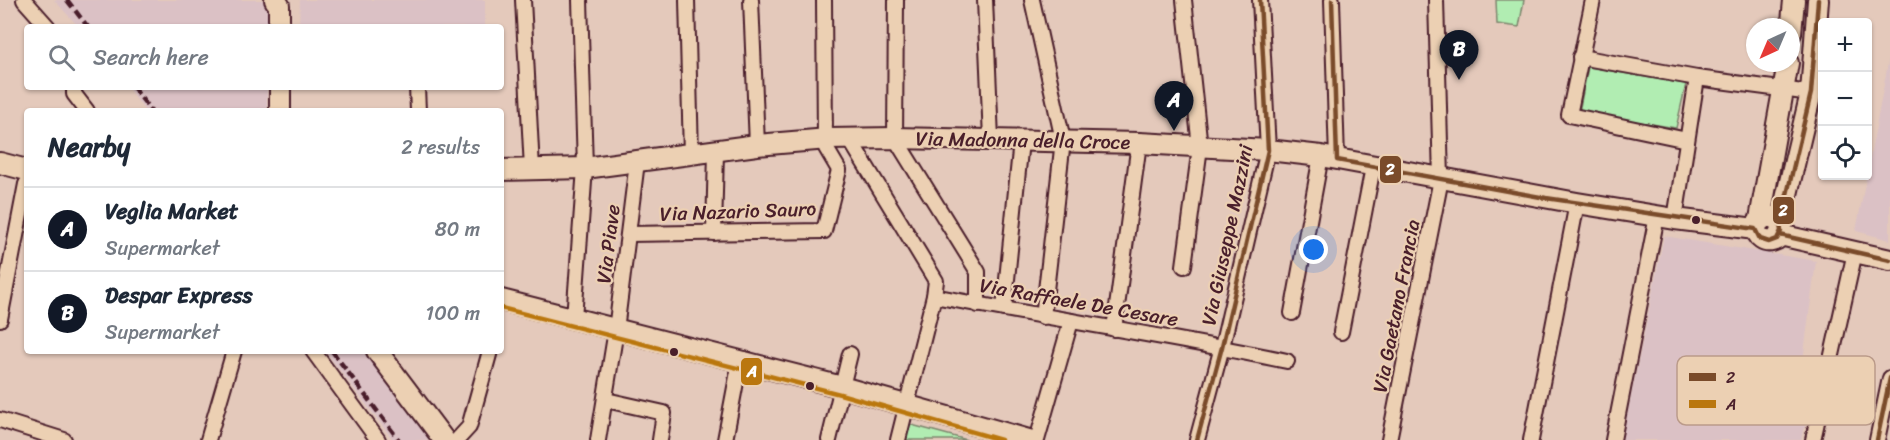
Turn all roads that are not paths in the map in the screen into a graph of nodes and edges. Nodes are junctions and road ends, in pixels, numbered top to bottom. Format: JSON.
{"nodes":[{"id":1,"x":24,"y":0,"type":"edge"},
{"id":2,"x":523,"y":0,"type":"edge"},
{"id":3,"x":580,"y":0,"type":"edge"},
{"id":4,"x":687,"y":0,"type":"edge"},
{"id":5,"x":751,"y":0,"type":"edge"},
{"id":6,"x":824,"y":0,"type":"edge"},
{"id":7,"x":897,"y":0,"type":"edge"},
{"id":8,"x":986,"y":0,"type":"edge"},
{"id":9,"x":1032,"y":0,"type":"edge"},
{"id":10,"x":1184,"y":0,"type":"edge"},
{"id":11,"x":1260,"y":0,"type":"edge"},
{"id":12,"x":1332,"y":0,"type":"edge"},
{"id":13,"x":1436,"y":0,"type":"edge"},
{"id":14,"x":1593,"y":0,"type":"edge"},
{"id":15,"x":1794,"y":0,"type":"edge"},
{"id":16,"x":1818,"y":0,"type":"edge"},
{"id":17,"x":278,"y":2,"type":"edge"},
{"id":18,"x":1792,"y":18,"type":"edge"},
{"id":19,"x":45,"y":24,"type":"edge"},
{"id":20,"x":279,"y":24,"type":"edge"},
{"id":21,"x":1580,"y":57,"type":"junction"},
{"id":22,"x":1787,"y":72,"type":"edge"},
{"id":23,"x":1697,"y":78,"type":"junction"},
{"id":24,"x":74,"y":90,"type":"edge"},
{"id":25,"x":280,"y":90,"type":"edge"},
{"id":26,"x":417,"y":90,"type":"edge"},
{"id":27,"x":1784,"y":90,"type":"junction"},
{"id":28,"x":1810,"y":93,"type":"junction"},
{"id":29,"x":85,"y":108,"type":"edge"},
{"id":30,"x":280,"y":108,"type":"edge"},
{"id":31,"x":418,"y":108,"type":"edge"},
{"id":32,"x":849,"y":138,"type":"junction"},
{"id":33,"x":896,"y":138,"type":"junction"},
{"id":34,"x":826,"y":139,"type":"junction"},
{"id":35,"x":991,"y":139,"type":"junction"},
{"id":36,"x":1063,"y":140,"type":"junction"},
{"id":37,"x":1687,"y":140,"type":"junction"},
{"id":38,"x":1021,"y":141,"type":"junction"},
{"id":39,"x":1139,"y":143,"type":"junction"},
{"id":40,"x":757,"y":145,"type":"junction"},
{"id":41,"x":1200,"y":147,"type":"junction"},
{"id":42,"x":1268,"y":150,"type":"junction"},
{"id":43,"x":716,"y":152,"type":"junction"},
{"id":44,"x":691,"y":155,"type":"junction"},
{"id":45,"x":1329,"y":158,"type":"junction"},
{"id":46,"x":637,"y":162,"type":"junction"},
{"id":47,"x":0,"y":163,"type":"edge"},
{"id":48,"x":1373,"y":167,"type":"junction"},
{"id":49,"x":585,"y":168,"type":"junction"},
{"id":50,"x":24,"y":169,"type":"edge"},
{"id":51,"x":532,"y":169,"type":"junction"},
{"id":52,"x":504,"y":170,"type":"edge"},
{"id":53,"x":1441,"y":179,"type":"junction"},
{"id":54,"x":24,"y":194,"type":"edge"},
{"id":55,"x":1576,"y":202,"type":"junction"},
{"id":56,"x":1666,"y":217,"type":"junction"},
{"id":57,"x":1758,"y":224,"type":"junction"},
{"id":58,"x":1780,"y":229,"type":"junction"},
{"id":59,"x":714,"y":233,"type":"junction"},
{"id":60,"x":629,"y":234,"type":"junction"},
{"id":61,"x":1855,"y":252,"type":"junction"},
{"id":62,"x":1890,"y":261,"type":"edge"},
{"id":63,"x":1184,"y":266,"type":"dead end"},
{"id":64,"x":934,"y":296,"type":"junction"},
{"id":65,"x":504,"y":304,"type":"edge"},
{"id":66,"x":978,"y":305,"type":"junction"},
{"id":67,"x":1004,"y":309,"type":"junction"},
{"id":68,"x":1292,"y":313,"type":"dead end"},
{"id":69,"x":1043,"y":317,"type":"junction"},
{"id":70,"x":574,"y":318,"type":"junction"},
{"id":71,"x":0,"y":319,"type":"edge"},
{"id":72,"x":1071,"y":321,"type":"junction"},
{"id":73,"x":1114,"y":329,"type":"junction"},
{"id":74,"x":616,"y":330,"type":"junction"},
{"id":75,"x":1341,"y":332,"type":"dead end"},
{"id":76,"x":1222,"y":347,"type":"junction"},
{"id":77,"x":233,"y":354,"type":"edge"},
{"id":78,"x":315,"y":354,"type":"edge"},
{"id":79,"x":379,"y":354,"type":"edge"},
{"id":80,"x":489,"y":354,"type":"edge"},
{"id":81,"x":850,"y":354,"type":"dead end"},
{"id":82,"x":1832,"y":356,"type":"edge"},
{"id":83,"x":740,"y":361,"type":"junction"},
{"id":84,"x":1287,"y":361,"type":"dead end"},
{"id":85,"x":1890,"y":378,"type":"edge"},
{"id":86,"x":842,"y":387,"type":"junction"},
{"id":87,"x":606,"y":400,"type":"junction"},
{"id":88,"x":907,"y":407,"type":"junction"},
{"id":89,"x":0,"y":420,"type":"edge"},
{"id":90,"x":1816,"y":425,"type":"edge"},
{"id":91,"x":64,"y":440,"type":"edge"},
{"id":92,"x":208,"y":440,"type":"edge"},
{"id":93,"x":378,"y":440,"type":"edge"},
{"id":94,"x":444,"y":440,"type":"edge"},
{"id":95,"x":457,"y":440,"type":"edge"},
{"id":96,"x":598,"y":440,"type":"edge"},
{"id":97,"x":660,"y":440,"type":"edge"},
{"id":98,"x":725,"y":440,"type":"edge"},
{"id":99,"x":829,"y":440,"type":"edge"},
{"id":100,"x":898,"y":440,"type":"edge"},
{"id":101,"x":1029,"y":440,"type":"edge"},
{"id":102,"x":1037,"y":440,"type":"edge"},
{"id":103,"x":1197,"y":440,"type":"edge"},
{"id":104,"x":1389,"y":440,"type":"edge"},
{"id":105,"x":1531,"y":440,"type":"edge"},
{"id":106,"x":1613,"y":440,"type":"edge"},
{"id":107,"x":1813,"y":440,"type":"edge"},
{"id":108,"x":1876,"y":440,"type":"edge"}],
"edges":[{"from":1,"to":19,"type":"street"},
{"from":2,"to":51,"type":"street"},
{"from":3,"to":49,"type":"street"},
{"from":4,"to":44,"type":"street"},
{"from":5,"to":40,"type":"street"},
{"from":6,"to":34,"type":"street"},
{"from":7,"to":33,"type":"street"},
{"from":8,"to":35,"type":"street"},
{"from":9,"to":36,"type":"street"},
{"from":10,"to":41,"type":"street"},
{"from":11,"to":42,"type":"street","name":"Via Giuseppe Mazzini"},
{"from":12,"to":45,"type":"street"},
{"from":13,"to":53,"type":"street","name":"Via Gaetano Francia"},
{"from":14,"to":21,"type":"street"},
{"from":15,"to":18,"type":"street"},
{"from":16,"to":28,"type":"street"},
{"from":17,"to":20,"type":"street"},
{"from":21,"to":23,"type":"street"},
{"from":21,"to":37,"type":"street"},
{"from":22,"to":27,"type":"street"},
{"from":23,"to":27,"type":"street"},
{"from":23,"to":37,"type":"street"},
{"from":24,"to":29,"type":"street"},
{"from":25,"to":30,"type":"street"},
{"from":26,"to":31,"type":"street"},
{"from":27,"to":28,"type":"street"},
{"from":27,"to":57,"type":"street"},
{"from":28,"to":58,"type":"street"},
{"from":32,"to":33,"type":"street","name":"Via Madonna della Croce"},
{"from":32,"to":34,"type":"street","name":"Via Madonna della Croce"},
{"from":32,"to":64,"type":"street"},
{"from":33,"to":35,"type":"street","name":"Via Madonna della Croce"},
{"from":33,"to":66,"type":"street"},
{"from":34,"to":40,"type":"street","name":"Via Madonna della Croce"},
{"from":34,"to":59,"type":"street","name":"Via Nazario Sauro"},
{"from":35,"to":38,"type":"street","name":"Via Madonna della Croce"},
{"from":36,"to":38,"type":"street","name":"Via Madonna della Croce"},
{"from":36,"to":39,"type":"street","name":"Via Madonna della Croce"},
{"from":36,"to":69,"type":"street"},
{"from":37,"to":56,"type":"street"},
{"from":38,"to":67,"type":"street"},
{"from":39,"to":41,"type":"street","name":"Via Madonna della Croce"},
{"from":39,"to":73,"type":"street"},
{"from":40,"to":43,"type":"street","name":"Via Madonna della Croce"},
{"from":41,"to":42,"type":"street","name":"Via Madonna della Croce"},
{"from":41,"to":63,"type":"street"},
{"from":42,"to":45,"type":"street","name":"Via Madonna della Croce"},
{"from":42,"to":76,"type":"street","name":"Via Giuseppe Mazzini"},
{"from":43,"to":44,"type":"street","name":"Via Madonna della Croce"},
{"from":43,"to":59,"type":"street"},
{"from":44,"to":46,"type":"street","name":"Via Madonna della Croce"},
{"from":45,"to":48,"type":"street","name":"Via Madonna della Croce"},
{"from":45,"to":68,"type":"street"},
{"from":46,"to":49,"type":"street","name":"Via Madonna della Croce"},
{"from":46,"to":60,"type":"street","name":"Via Piave"},
{"from":47,"to":50,"type":"street"},
{"from":48,"to":53,"type":"street","name":"Via Madonna della Croce"},
{"from":48,"to":75,"type":"street"},
{"from":49,"to":51,"type":"street","name":"Via Madonna della Croce"},
{"from":49,"to":70,"type":"street"},
{"from":51,"to":52,"type":"street","name":"Via Madonna della Croce"},
{"from":53,"to":55,"type":"street","name":"Via Madonna della Croce"},
{"from":53,"to":104,"type":"street","name":"Via Gaetano Francia"},
{"from":54,"to":71,"type":"street"},
{"from":55,"to":56,"type":"street","name":"Via Madonna della Croce"},
{"from":55,"to":105,"type":"street"},
{"from":56,"to":57,"type":"street","name":"Via Madonna della Croce"},
{"from":56,"to":106,"type":"street"},
{"from":57,"to":58,"type":"street","name":"Via Madonna della Croce"},
{"from":58,"to":61,"type":"street","name":"Via Madonna della Croce"},
{"from":59,"to":60,"type":"street","name":"Via Nazario Sauro"},
{"from":60,"to":74,"type":"street","name":"Via Piave"},
{"from":61,"to":62,"type":"street","name":"Via Madonna della Croce"},
{"from":61,"to":82,"type":"street"},
{"from":64,"to":66,"type":"street","name":"Via Raffaele De Cesare"},
{"from":64,"to":88,"type":"street"},
{"from":65,"to":70,"type":"street"},
{"from":66,"to":67,"type":"street","name":"Via Raffaele De Cesare"},
{"from":67,"to":69,"type":"street","name":"Via Raffaele De Cesare"},
{"from":69,"to":72,"type":"street","name":"Via Raffaele De Cesare"},
{"from":70,"to":74,"type":"street"},
{"from":72,"to":73,"type":"street","name":"Via Raffaele De Cesare"},
{"from":72,"to":102,"type":"street"},
{"from":73,"to":76,"type":"street","name":"Via Raffaele De Cesare"},
{"from":74,"to":83,"type":"street"},
{"from":74,"to":87,"type":"street","name":"Via Piave"},
{"from":76,"to":84,"type":"street","name":"Via Raffaele De Cesare"},
{"from":76,"to":103,"type":"street","name":"Via Giuseppe Mazzini"},
{"from":77,"to":92,"type":"street"},
{"from":78,"to":93,"type":"street"},
{"from":79,"to":94,"type":"street"},
{"from":80,"to":95,"type":"street"},
{"from":81,"to":86,"type":"street"},
{"from":83,"to":86,"type":"street"},
{"from":83,"to":98,"type":"street"},
{"from":85,"to":108,"type":"street"},
{"from":86,"to":88,"type":"street"},
{"from":86,"to":99,"type":"street"},
{"from":87,"to":96,"type":"street","name":"Via Piave"},
{"from":87,"to":97,"type":"street"},
{"from":88,"to":100,"type":"street"},
{"from":88,"to":101,"type":"street"},
{"from":89,"to":91,"type":"street"},
{"from":90,"to":107,"type":"street"}]}
